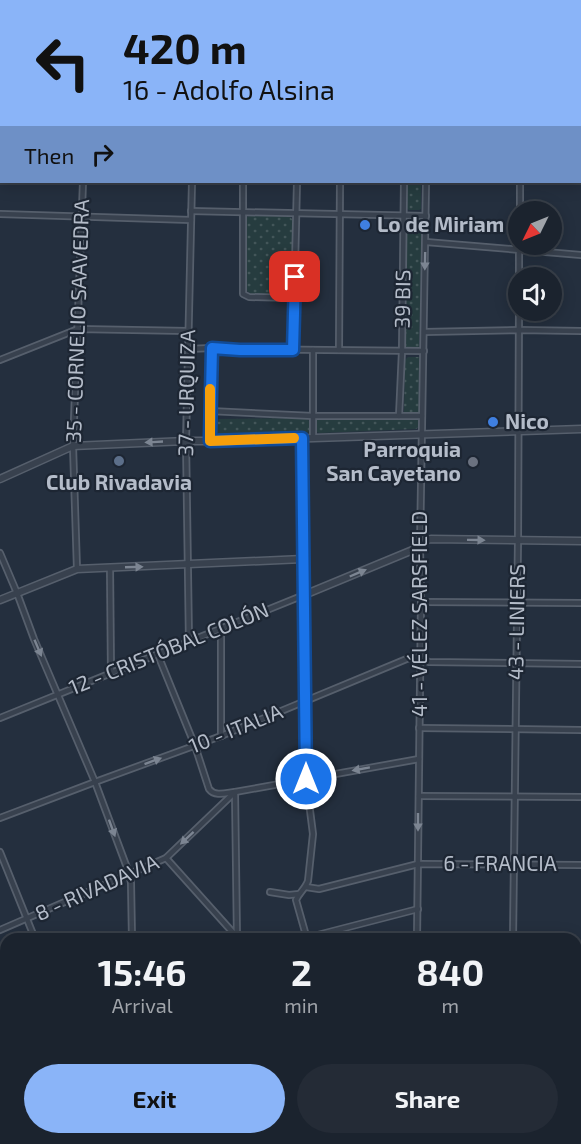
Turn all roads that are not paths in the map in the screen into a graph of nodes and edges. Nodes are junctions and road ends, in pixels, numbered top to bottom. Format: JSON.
{"nodes":[{"id":1,"x":82,"y":183,"type":"edge"},
{"id":2,"x":192,"y":183,"type":"edge"},
{"id":3,"x":243,"y":183,"type":"edge"},
{"id":4,"x":297,"y":183,"type":"edge"},
{"id":5,"x":340,"y":183,"type":"edge"},
{"id":6,"x":404,"y":183,"type":"edge"},
{"id":7,"x":426,"y":183,"type":"edge"},
{"id":8,"x":520,"y":183,"type":"edge"},
{"id":9,"x":520,"y":201,"type":"edge"},
{"id":10,"x":191,"y":211,"type":"junction"},
{"id":11,"x":243,"y":213,"type":"junction"},
{"id":12,"x":0,"y":214,"type":"edge"},
{"id":13,"x":297,"y":214,"type":"junction"},
{"id":14,"x":340,"y":214,"type":"junction"},
{"id":15,"x":404,"y":215,"type":"junction"},
{"id":16,"x":426,"y":216,"type":"junction"},
{"id":17,"x":82,"y":217,"type":"junction"},
{"id":18,"x":191,"y":220,"type":"junction"},
{"id":19,"x":426,"y":242,"type":"junction"},
{"id":20,"x":508,"y":246,"type":"edge"},
{"id":21,"x":562,"y":253,"type":"edge"},
{"id":22,"x":581,"y":255,"type":"edge"},
{"id":23,"x":294,"y":298,"type":"junction"},
{"id":24,"x":519,"y":321,"type":"edge"},
{"id":25,"x":78,"y":329,"type":"junction"},
{"id":26,"x":519,"y":330,"type":"junction"},
{"id":27,"x":188,"y":331,"type":"junction"},
{"id":28,"x":581,"y":331,"type":"edge"},
{"id":29,"x":424,"y":332,"type":"junction"},
{"id":30,"x":212,"y":348,"type":"junction"},
{"id":31,"x":188,"y":349,"type":"junction"},
{"id":32,"x":293,"y":350,"type":"junction"},
{"id":33,"x":313,"y":350,"type":"junction"},
{"id":34,"x":339,"y":350,"type":"junction"},
{"id":35,"x":402,"y":351,"type":"junction"},
{"id":36,"x":424,"y":351,"type":"junction"},
{"id":37,"x":0,"y":360,"type":"edge"},
{"id":38,"x":210,"y":411,"type":"junction"},
{"id":39,"x":313,"y":416,"type":"junction"},
{"id":40,"x":399,"y":416,"type":"junction"},
{"id":41,"x":422,"y":416,"type":"junction"},
{"id":42,"x":581,"y":429,"type":"edge"},
{"id":43,"x":519,"y":430,"type":"junction"},
{"id":44,"x":422,"y":433,"type":"junction"},
{"id":45,"x":302,"y":438,"type":"junction"},
{"id":46,"x":313,"y":438,"type":"junction"},
{"id":47,"x":186,"y":441,"type":"junction"},
{"id":48,"x":210,"y":441,"type":"junction"},
{"id":49,"x":73,"y":446,"type":"junction"},
{"id":50,"x":0,"y":479,"type":"edge"},
{"id":51,"x":518,"y":541,"type":"junction"},
{"id":52,"x":581,"y":541,"type":"edge"},
{"id":53,"x":420,"y":547,"type":"junction"},
{"id":54,"x":0,"y":552,"type":"edge"},
{"id":55,"x":303,"y":559,"type":"junction"},
{"id":56,"x":188,"y":565,"type":"junction"},
{"id":57,"x":110,"y":568,"type":"junction"},
{"id":58,"x":77,"y":569,"type":"junction"},
{"id":59,"x":17,"y":593,"type":"junction"},
{"id":60,"x":304,"y":595,"type":"junction"},
{"id":61,"x":0,"y":600,"type":"edge"},
{"id":62,"x":421,"y":602,"type":"junction"},
{"id":63,"x":517,"y":603,"type":"junction"},
{"id":64,"x":581,"y":603,"type":"edge"},
{"id":65,"x":221,"y":629,"type":"junction"},
{"id":66,"x":189,"y":641,"type":"junction"},
{"id":67,"x":158,"y":654,"type":"junction"},
{"id":68,"x":420,"y":658,"type":"junction"},
{"id":69,"x":516,"y":663,"type":"junction"},
{"id":70,"x":581,"y":664,"type":"edge"},
{"id":71,"x":111,"y":672,"type":"junction"},
{"id":72,"x":57,"y":694,"type":"junction"},
{"id":73,"x":305,"y":701,"type":"junction"},
{"id":74,"x":0,"y":717,"type":"edge"},
{"id":75,"x":419,"y":728,"type":"junction"},
{"id":76,"x":515,"y":730,"type":"junction"},
{"id":77,"x":581,"y":730,"type":"edge"},
{"id":78,"x":221,"y":736,"type":"junction"},
{"id":79,"x":195,"y":746,"type":"junction"},
{"id":80,"x":419,"y":759,"type":"junction"},
{"id":81,"x":306,"y":779,"type":"junction"},
{"id":82,"x":95,"y":782,"type":"junction"},
{"id":83,"x":235,"y":792,"type":"junction"},
{"id":84,"x":419,"y":796,"type":"junction"},
{"id":85,"x":514,"y":797,"type":"junction"},
{"id":86,"x":581,"y":797,"type":"edge"},
{"id":87,"x":0,"y":818,"type":"edge"},
{"id":88,"x":0,"y":852,"type":"edge"},
{"id":89,"x":166,"y":858,"type":"junction"},
{"id":90,"x":418,"y":864,"type":"junction"},
{"id":91,"x":513,"y":864,"type":"junction"},
{"id":92,"x":581,"y":865,"type":"edge"},
{"id":93,"x":129,"y":873,"type":"junction"},
{"id":94,"x":306,"y":887,"type":"junction"},
{"id":95,"x":270,"y":892,"type":"dead end"},
{"id":96,"x":298,"y":894,"type":"junction"},
{"id":97,"x":418,"y":909,"type":"junction"},
{"id":98,"x":27,"y":919,"type":"junction"},
{"id":99,"x":0,"y":930,"type":"edge"},
{"id":100,"x":33,"y":933,"type":"edge"},
{"id":101,"x":132,"y":933,"type":"edge"},
{"id":102,"x":233,"y":933,"type":"edge"},
{"id":103,"x":237,"y":933,"type":"edge"},
{"id":104,"x":304,"y":933,"type":"edge"},
{"id":105,"x":328,"y":933,"type":"edge"},
{"id":106,"x":417,"y":933,"type":"edge"},
{"id":107,"x":513,"y":933,"type":"edge"}],
"edges":[{"from":1,"to":17,"type":"street","name":"35 - CORNELIO SAAVEDRA"},
{"from":2,"to":10,"type":"street","name":"37 - URQUIZA"},
{"from":3,"to":11,"type":"street"},
{"from":4,"to":13,"type":"street"},
{"from":5,"to":14,"type":"street"},
{"from":6,"to":15,"type":"street","name":"39 BIS"},
{"from":7,"to":16,"type":"street","name":"41 - VÉLEZ SARSFIELD"},
{"from":8,"to":9,"type":"street"},
{"from":10,"to":11,"type":"street"},
{"from":10,"to":18,"type":"street","name":"37 - URQUIZA"},
{"from":11,"to":13,"type":"street"},
{"from":11,"to":23,"type":"street"},
{"from":12,"to":17,"type":"street"},
{"from":13,"to":14,"type":"street"},
{"from":13,"to":23,"type":"street"},
{"from":14,"to":15,"type":"street"},
{"from":14,"to":34,"type":"street"},
{"from":15,"to":16,"type":"street"},
{"from":15,"to":35,"type":"street","name":"39 BIS"},
{"from":16,"to":19,"type":"street","name":"41 - VÉLEZ SARSFIELD"},
{"from":17,"to":18,"type":"street"},
{"from":17,"to":25,"type":"street","name":"35 - CORNELIO SAAVEDRA"},
{"from":18,"to":27,"type":"street","name":"37 - URQUIZA"},
{"from":19,"to":20,"type":"street"},
{"from":19,"to":29,"type":"street","name":"41 - VÉLEZ SARSFIELD","one_way":true},
{"from":21,"to":22,"type":"street"},
{"from":23,"to":32,"type":"street"},
{"from":24,"to":26,"type":"street","name":"43 - LINIERS"},
{"from":25,"to":27,"type":"street"},
{"from":25,"to":37,"type":"street"},
{"from":25,"to":49,"type":"street","name":"35 - CORNELIO SAAVEDRA"},
{"from":26,"to":28,"type":"street"},
{"from":26,"to":29,"type":"street"},
{"from":26,"to":43,"type":"street","name":"43 - LINIERS"},
{"from":27,"to":31,"type":"street","name":"37 - URQUIZA"},
{"from":29,"to":36,"type":"street","name":"41 - VÉLEZ SARSFIELD"},
{"from":30,"to":31,"type":"street"},
{"from":30,"to":32,"type":"street"},
{"from":30,"to":38,"type":"street"},
{"from":31,"to":47,"type":"street","name":"37 - URQUIZA"},
{"from":32,"to":33,"type":"street"},
{"from":33,"to":34,"type":"street"},
{"from":33,"to":39,"type":"street"},
{"from":34,"to":35,"type":"street"},
{"from":35,"to":36,"type":"street"},
{"from":35,"to":40,"type":"street","name":"39 BIS"},
{"from":36,"to":41,"type":"street","name":"41 - VÉLEZ SARSFIELD"},
{"from":38,"to":39,"type":"street"},
{"from":38,"to":48,"type":"street"},
{"from":39,"to":40,"type":"street"},
{"from":39,"to":46,"type":"street"},
{"from":40,"to":41,"type":"street"},
{"from":41,"to":44,"type":"street","name":"41 - VÉLEZ SARSFIELD"},
{"from":42,"to":43,"type":"street"},
{"from":43,"to":44,"type":"street"},
{"from":43,"to":51,"type":"street","name":"43 - LINIERS"},
{"from":44,"to":46,"type":"street"},
{"from":44,"to":53,"type":"street","name":"41 - VÉLEZ SARSFIELD"},
{"from":45,"to":46,"type":"street"},
{"from":45,"to":48,"type":"street"},
{"from":45,"to":55,"type":"street"},
{"from":47,"to":48,"type":"street"},
{"from":47,"to":49,"type":"street","one_way":true},
{"from":47,"to":56,"type":"street","name":"37 - URQUIZA"},
{"from":49,"to":50,"type":"street"},
{"from":49,"to":58,"type":"street","name":"35 - CORNELIO SAAVEDRA"},
{"from":51,"to":52,"type":"street","name":"12 - CRISTÓBAL COLÓN"},
{"from":53,"to":51,"type":"street","name":"12 - CRISTÓBAL COLÓN","one_way":true},
{"from":51,"to":63,"type":"street","name":"43 - LINIERS"},
{"from":60,"to":53,"type":"street","name":"12 - CRISTÓBAL COLÓN","one_way":true},
{"from":53,"to":62,"type":"street","name":"41 - VÉLEZ SARSFIELD"},
{"from":54,"to":59,"type":"street"},
{"from":55,"to":56,"type":"street"},
{"from":55,"to":60,"type":"street"},
{"from":57,"to":56,"type":"street","one_way":true},
{"from":56,"to":66,"type":"street","name":"37 - URQUIZA"},
{"from":57,"to":58,"type":"street"},
{"from":57,"to":71,"type":"street"},
{"from":58,"to":59,"type":"street"},
{"from":59,"to":61,"type":"street"},
{"from":59,"to":72,"type":"street","one_way":true},
{"from":60,"to":65,"type":"street","name":"12 - CRISTÓBAL COLÓN"},
{"from":60,"to":73,"type":"street"},
{"from":62,"to":63,"type":"street"},
{"from":62,"to":68,"type":"street","name":"41 - VÉLEZ SARSFIELD"},
{"from":63,"to":64,"type":"street"},
{"from":63,"to":69,"type":"street","name":"43 - LINIERS"},
{"from":65,"to":66,"type":"street","name":"12 - CRISTÓBAL COLÓN"},
{"from":65,"to":78,"type":"street"},
{"from":66,"to":67,"type":"street","name":"12 - CRISTÓBAL COLÓN"},
{"from":67,"to":71,"type":"street","name":"12 - CRISTÓBAL COLÓN"},
{"from":67,"to":79,"type":"street"},
{"from":68,"to":69,"type":"street","name":"10 - ITALIA"},
{"from":68,"to":73,"type":"street","name":"10 - ITALIA"},
{"from":68,"to":75,"type":"street","name":"41 - VÉLEZ SARSFIELD"},
{"from":69,"to":70,"type":"street","name":"10 - ITALIA"},
{"from":69,"to":76,"type":"street","name":"43 - LINIERS"},
{"from":71,"to":72,"type":"street","name":"12 - CRISTÓBAL COLÓN"},
{"from":72,"to":74,"type":"street","name":"12 - CRISTÓBAL COLÓN"},
{"from":72,"to":82,"type":"street"},
{"from":73,"to":78,"type":"street","name":"10 - ITALIA"},
{"from":73,"to":81,"type":"street"},
{"from":75,"to":76,"type":"street"},
{"from":75,"to":80,"type":"street","name":"41 - VÉLEZ SARSFIELD"},
{"from":76,"to":77,"type":"street"},
{"from":76,"to":85,"type":"street","name":"43 - LINIERS"},
{"from":78,"to":79,"type":"street","name":"10 - ITALIA"},
{"from":82,"to":79,"type":"street","name":"10 - ITALIA","one_way":true},
{"from":79,"to":83,"type":"street"},
{"from":80,"to":81,"type":"street","one_way":true},
{"from":80,"to":84,"type":"street","name":"41 - VÉLEZ SARSFIELD"},
{"from":81,"to":83,"type":"street"},
{"from":81,"to":94,"type":"street"},
{"from":82,"to":87,"type":"street","name":"10 - ITALIA"},
{"from":82,"to":93,"type":"street","one_way":true},
{"from":83,"to":89,"type":"street","name":"8 - RIVADAVIA","one_way":true},
{"from":83,"to":103,"type":"street"},
{"from":84,"to":85,"type":"street"},
{"from":84,"to":90,"type":"street","name":"41 - VÉLEZ SARSFIELD","one_way":true},
{"from":85,"to":86,"type":"street"},
{"from":85,"to":91,"type":"street","name":"43 - LINIERS"},
{"from":88,"to":98,"type":"street"},
{"from":89,"to":93,"type":"street","name":"8 - RIVADAVIA"},
{"from":89,"to":102,"type":"street"},
{"from":90,"to":91,"type":"street","name":"6 - FRANCIA"},
{"from":90,"to":94,"type":"street","name":"6 - FRANCIA"},
{"from":90,"to":97,"type":"street","name":"41 - VÉLEZ SARSFIELD"},
{"from":91,"to":92,"type":"street","name":"6 - FRANCIA"},
{"from":91,"to":107,"type":"street","name":"43 - LINIERS"},
{"from":93,"to":98,"type":"street","name":"8 - RIVADAVIA"},
{"from":93,"to":101,"type":"street"},
{"from":94,"to":96,"type":"street"},
{"from":95,"to":96,"type":"street"},
{"from":96,"to":104,"type":"street"},
{"from":97,"to":105,"type":"street"},
{"from":97,"to":106,"type":"street","name":"41 - VÉLEZ SARSFIELD"},
{"from":98,"to":99,"type":"street","name":"8 - RIVADAVIA"},
{"from":98,"to":100,"type":"street"}]}
